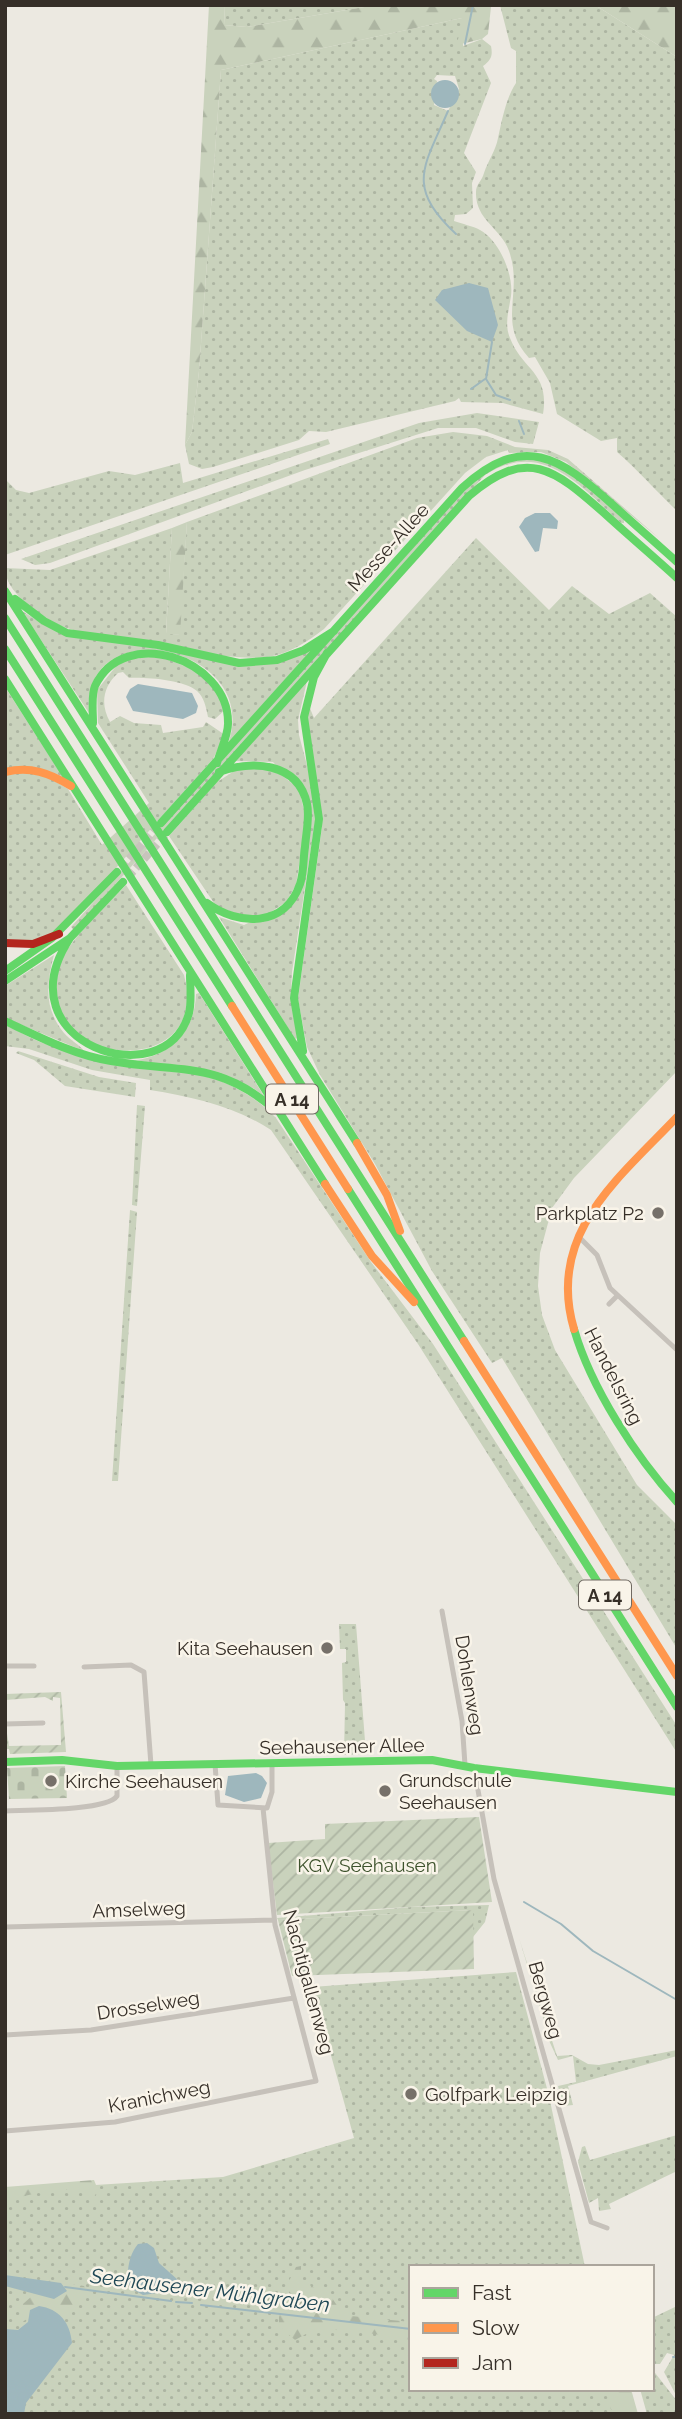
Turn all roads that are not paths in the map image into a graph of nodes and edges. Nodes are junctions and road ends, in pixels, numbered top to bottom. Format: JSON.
{"nodes":[{"id":1,"x":677,"y":562,"type":"edge"},
{"id":2,"x":677,"y":578,"type":"edge"},
{"id":3,"x":5,"y":591,"type":"edge"},
{"id":4,"x":5,"y":618,"type":"edge"},
{"id":5,"x":334,"y":631,"type":"junction"},
{"id":6,"x":5,"y":649,"type":"edge"},
{"id":7,"x":327,"y":653,"type":"junction"},
{"id":8,"x":5,"y":679,"type":"edge"},
{"id":9,"x":97,"y":736,"type":"junction"},
{"id":10,"x":218,"y":768,"type":"junction"},
{"id":11,"x":5,"y":772,"type":"edge"},
{"id":12,"x":75,"y":789,"type":"junction"},
{"id":13,"x":161,"y":823,"type":"tunnel mouth"},
{"id":14,"x":167,"y":832,"type":"tunnel mouth"},
{"id":15,"x":117,"y":872,"type":"tunnel mouth"},
{"id":16,"x":123,"y":881,"type":"tunnel mouth"},
{"id":17,"x":195,"y":890,"type":"junction"},
{"id":18,"x":59,"y":934,"type":"junction"},
{"id":19,"x":70,"y":938,"type":"junction"},
{"id":20,"x":5,"y":943,"type":"edge"},
{"id":21,"x":189,"y":969,"type":"junction"},
{"id":22,"x":5,"y":971,"type":"edge"},
{"id":23,"x":5,"y":981,"type":"edge"},
{"id":24,"x":5,"y":1021,"type":"edge"},
{"id":25,"x":305,"y":1061,"type":"junction"},
{"id":26,"x":280,"y":1113,"type":"junction"},
{"id":27,"x":677,"y":1118,"type":"edge"},
{"id":28,"x":578,"y":1236,"type":"junction"},
{"id":29,"x":406,"y":1248,"type":"junction"},
{"id":30,"x":617,"y":1296,"type":"junction"},
{"id":31,"x":609,"y":1304,"type":"dead end"},
{"id":32,"x":428,"y":1316,"type":"junction"},
{"id":33,"x":677,"y":1350,"type":"edge"},
{"id":34,"x":677,"y":1502,"type":"edge"},
{"id":35,"x":442,"y":1611,"type":"dead end"},
{"id":36,"x":5,"y":1666,"type":"edge"},
{"id":37,"x":34,"y":1666,"type":"dead end"},
{"id":38,"x":85,"y":1667,"type":"dead end"},
{"id":39,"x":677,"y":1676,"type":"edge"},
{"id":40,"x":677,"y":1707,"type":"edge"},
{"id":41,"x":43,"y":1723,"type":"dead end"},
{"id":42,"x":5,"y":1724,"type":"edge"},
{"id":43,"x":5,"y":1762,"type":"edge"},
{"id":44,"x":272,"y":1763,"type":"junction"},
{"id":45,"x":215,"y":1764,"type":"junction"},
{"id":46,"x":151,"y":1765,"type":"junction"},
{"id":47,"x":465,"y":1765,"type":"junction"},
{"id":48,"x":117,"y":1766,"type":"junction"},
{"id":49,"x":474,"y":1768,"type":"junction"},
{"id":50,"x":677,"y":1792,"type":"edge"},
{"id":51,"x":263,"y":1808,"type":"junction"},
{"id":52,"x":5,"y":1811,"type":"edge"},
{"id":53,"x":274,"y":1920,"type":"junction"},
{"id":54,"x":5,"y":1927,"type":"edge"},
{"id":55,"x":294,"y":1998,"type":"junction"},
{"id":56,"x":5,"y":2035,"type":"edge"},
{"id":57,"x":316,"y":2081,"type":"joint"},
{"id":58,"x":5,"y":2131,"type":"edge"},
{"id":59,"x":607,"y":2228,"type":"dead end"}],
"edges":[{"from":1,"to":5,"type":"main road","name":"Messe-Allee"},
{"from":2,"to":7,"type":"main road","name":"Messe-Allee"},
{"from":3,"to":5,"type":"main road"},
{"from":3,"to":9,"type":"main road"},
{"from":4,"to":29,"type":"main road","number":"A 14"},
{"from":5,"to":10,"type":"main road","name":"Messe-Allee"},
{"from":6,"to":32,"type":"main road","number":"A 14"},
{"from":7,"to":10,"type":"main road","name":"Messe-Allee"},
{"from":7,"to":25,"type":"main road"},
{"from":8,"to":12,"type":"main road"},
{"from":9,"to":10,"type":"main road"},
{"from":9,"to":17,"type":"main road"},
{"from":10,"to":13,"type":"main road","name":"Messe-Allee"},
{"from":10,"to":14,"type":"main road","name":"Messe-Allee"},
{"from":10,"to":17,"type":"main road"},
{"from":11,"to":12,"type":"main road"},
{"from":12,"to":21,"type":"main road"},
{"from":15,"to":18,"type":"main road"},
{"from":16,"to":19,"type":"main road"},
{"from":17,"to":25,"type":"main road"},
{"from":18,"to":20,"type":"main road"},
{"from":18,"to":22,"type":"main road"},
{"from":19,"to":21,"type":"main road"},
{"from":19,"to":23,"type":"main road"},
{"from":21,"to":26,"type":"main road"},
{"from":24,"to":26,"type":"main road"},
{"from":25,"to":29,"type":"main road"},
{"from":26,"to":32,"type":"main road"},
{"from":27,"to":28,"type":"main road","name":"Handelsring"},
{"from":28,"to":30,"type":"street"},
{"from":28,"to":34,"type":"main road","name":"Handelsring"},
{"from":29,"to":39,"type":"main road","number":"A 14"},
{"from":30,"to":31,"type":"street"},
{"from":30,"to":33,"type":"street"},
{"from":32,"to":40,"type":"main road","number":"A 14"},
{"from":35,"to":47,"type":"street","name":"Dohlenweg"},
{"from":36,"to":37,"type":"street"},
{"from":38,"to":46,"type":"street"},
{"from":41,"to":42,"type":"street"},
{"from":43,"to":48,"type":"main road","name":"Seehausener Allee"},
{"from":44,"to":45,"type":"main road","name":"Seehausener Allee"},
{"from":44,"to":47,"type":"main road","name":"Seehausener Allee"},
{"from":44,"to":51,"type":"street","name":"Nachtigallenweg"},
{"from":45,"to":46,"type":"main road","name":"Seehausener Allee"},
{"from":45,"to":51,"type":"street"},
{"from":46,"to":48,"type":"main road","name":"Seehausener Allee"},
{"from":47,"to":49,"type":"main road","name":"Seehausener Allee"},
{"from":48,"to":52,"type":"street"},
{"from":49,"to":50,"type":"main road","name":"Seehausener Allee"},
{"from":49,"to":59,"type":"street","name":"Bergweg"},
{"from":51,"to":53,"type":"street","name":"Nachtigallenweg"},
{"from":53,"to":54,"type":"street","name":"Amselweg"},
{"from":53,"to":55,"type":"street","name":"Nachtigallenweg"},
{"from":55,"to":56,"type":"street","name":"Drosselweg"},
{"from":55,"to":57,"type":"street","name":"Nachtigallenweg"},
{"from":57,"to":58,"type":"street","name":"Kranichweg"}]}
